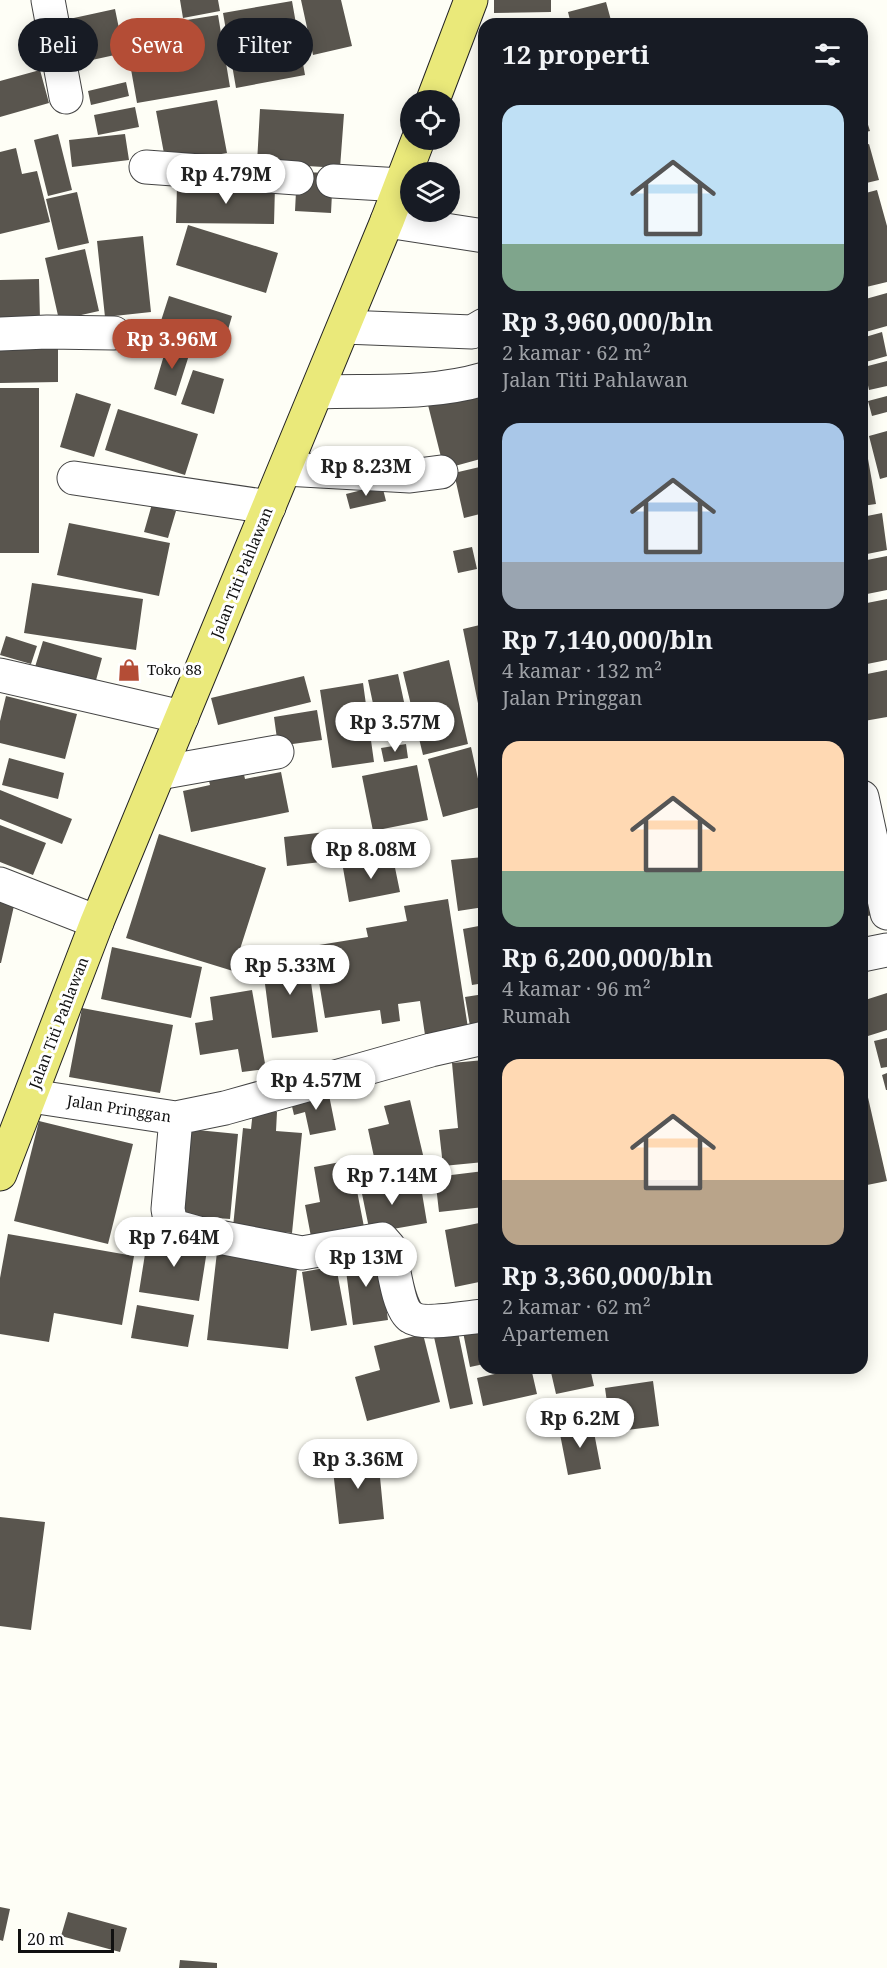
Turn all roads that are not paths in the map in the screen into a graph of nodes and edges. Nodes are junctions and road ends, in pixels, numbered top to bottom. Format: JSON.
{"nodes":[{"id":1,"x":48,"y":0,"type":"edge"},
{"id":2,"x":471,"y":0,"type":"edge"},
{"id":3,"x":437,"y":90,"type":"edge"},
{"id":4,"x":66,"y":97,"type":"dead end"},
{"id":5,"x":146,"y":167,"type":"dead end"},
{"id":6,"x":297,"y":178,"type":"dead end"},
{"id":7,"x":333,"y":181,"type":"dead end"},
{"id":8,"x":400,"y":186,"type":"edge"},
{"id":9,"x":400,"y":188,"type":"edge"},
{"id":10,"x":387,"y":221,"type":"junction"},
{"id":11,"x":478,"y":235,"type":"edge"},
{"id":12,"x":344,"y":327,"type":"junction"},
{"id":13,"x":478,"y":329,"type":"edge"},
{"id":14,"x":114,"y":333,"type":"dead end"},
{"id":15,"x":0,"y":334,"type":"edge"},
{"id":16,"x":478,"y":381,"type":"edge"},
{"id":17,"x":317,"y":392,"type":"junction"},
{"id":18,"x":285,"y":469,"type":"junction"},
{"id":19,"x":441,"y":472,"type":"dead end"},
{"id":20,"x":74,"y":478,"type":"dead end"},
{"id":21,"x":269,"y":507,"type":"junction"},
{"id":22,"x":0,"y":675,"type":"edge"},
{"id":23,"x":182,"y":717,"type":"junction"},
{"id":24,"x":277,"y":752,"type":"dead end"},
{"id":25,"x":159,"y":773,"type":"junction"},
{"id":26,"x":868,"y":825,"type":"edge"},
{"id":27,"x":0,"y":884,"type":"edge"},
{"id":28,"x":887,"y":913,"type":"edge"},
{"id":29,"x":97,"y":922,"type":"junction"},
{"id":30,"x":887,"y":950,"type":"edge"},
{"id":31,"x":868,"y":954,"type":"edge"},
{"id":32,"x":478,"y":1039,"type":"edge"},
{"id":33,"x":31,"y":1096,"type":"junction"},
{"id":34,"x":176,"y":1118,"type":"junction"},
{"id":35,"x":9,"y":1127,"type":"edge"},
{"id":36,"x":0,"y":1174,"type":"edge"},
{"id":37,"x":478,"y":1316,"type":"edge"}],
"edges":[{"from":1,"to":4,"type":"street"},
{"from":2,"to":3,"type":"main road"},
{"from":5,"to":6,"type":"street"},
{"from":7,"to":8,"type":"street"},
{"from":9,"to":10,"type":"main road","name":"Jalan Titi Pahlawan"},
{"from":10,"to":11,"type":"street"},
{"from":10,"to":12,"type":"main road","name":"Jalan Titi Pahlawan"},
{"from":12,"to":13,"type":"street"},
{"from":12,"to":17,"type":"main road","name":"Jalan Titi Pahlawan"},
{"from":14,"to":15,"type":"street"},
{"from":16,"to":17,"type":"street"},
{"from":17,"to":18,"type":"main road","name":"Jalan Titi Pahlawan"},
{"from":18,"to":19,"type":"street"},
{"from":18,"to":21,"type":"main road","name":"Jalan Titi Pahlawan"},
{"from":20,"to":21,"type":"street"},
{"from":21,"to":23,"type":"main road","name":"Jalan Titi Pahlawan"},
{"from":22,"to":23,"type":"street"},
{"from":23,"to":25,"type":"main road","name":"Jalan Titi Pahlawan"},
{"from":24,"to":25,"type":"street"},
{"from":25,"to":29,"type":"main road","name":"Jalan Titi Pahlawan"},
{"from":26,"to":28,"type":"street"},
{"from":27,"to":29,"type":"street"},
{"from":29,"to":33,"type":"main road","name":"Jalan Titi Pahlawan"},
{"from":30,"to":31,"type":"street"},
{"from":32,"to":34,"type":"street","name":"Jalan Pringgan"},
{"from":33,"to":34,"type":"street","name":"Jalan Pringgan"},
{"from":33,"to":35,"type":"main road","name":"Jalan Titi Pahlawan"},
{"from":34,"to":37,"type":"street"},
{"from":35,"to":36,"type":"main road","name":"Jalan Titi Pahlawan"}]}
